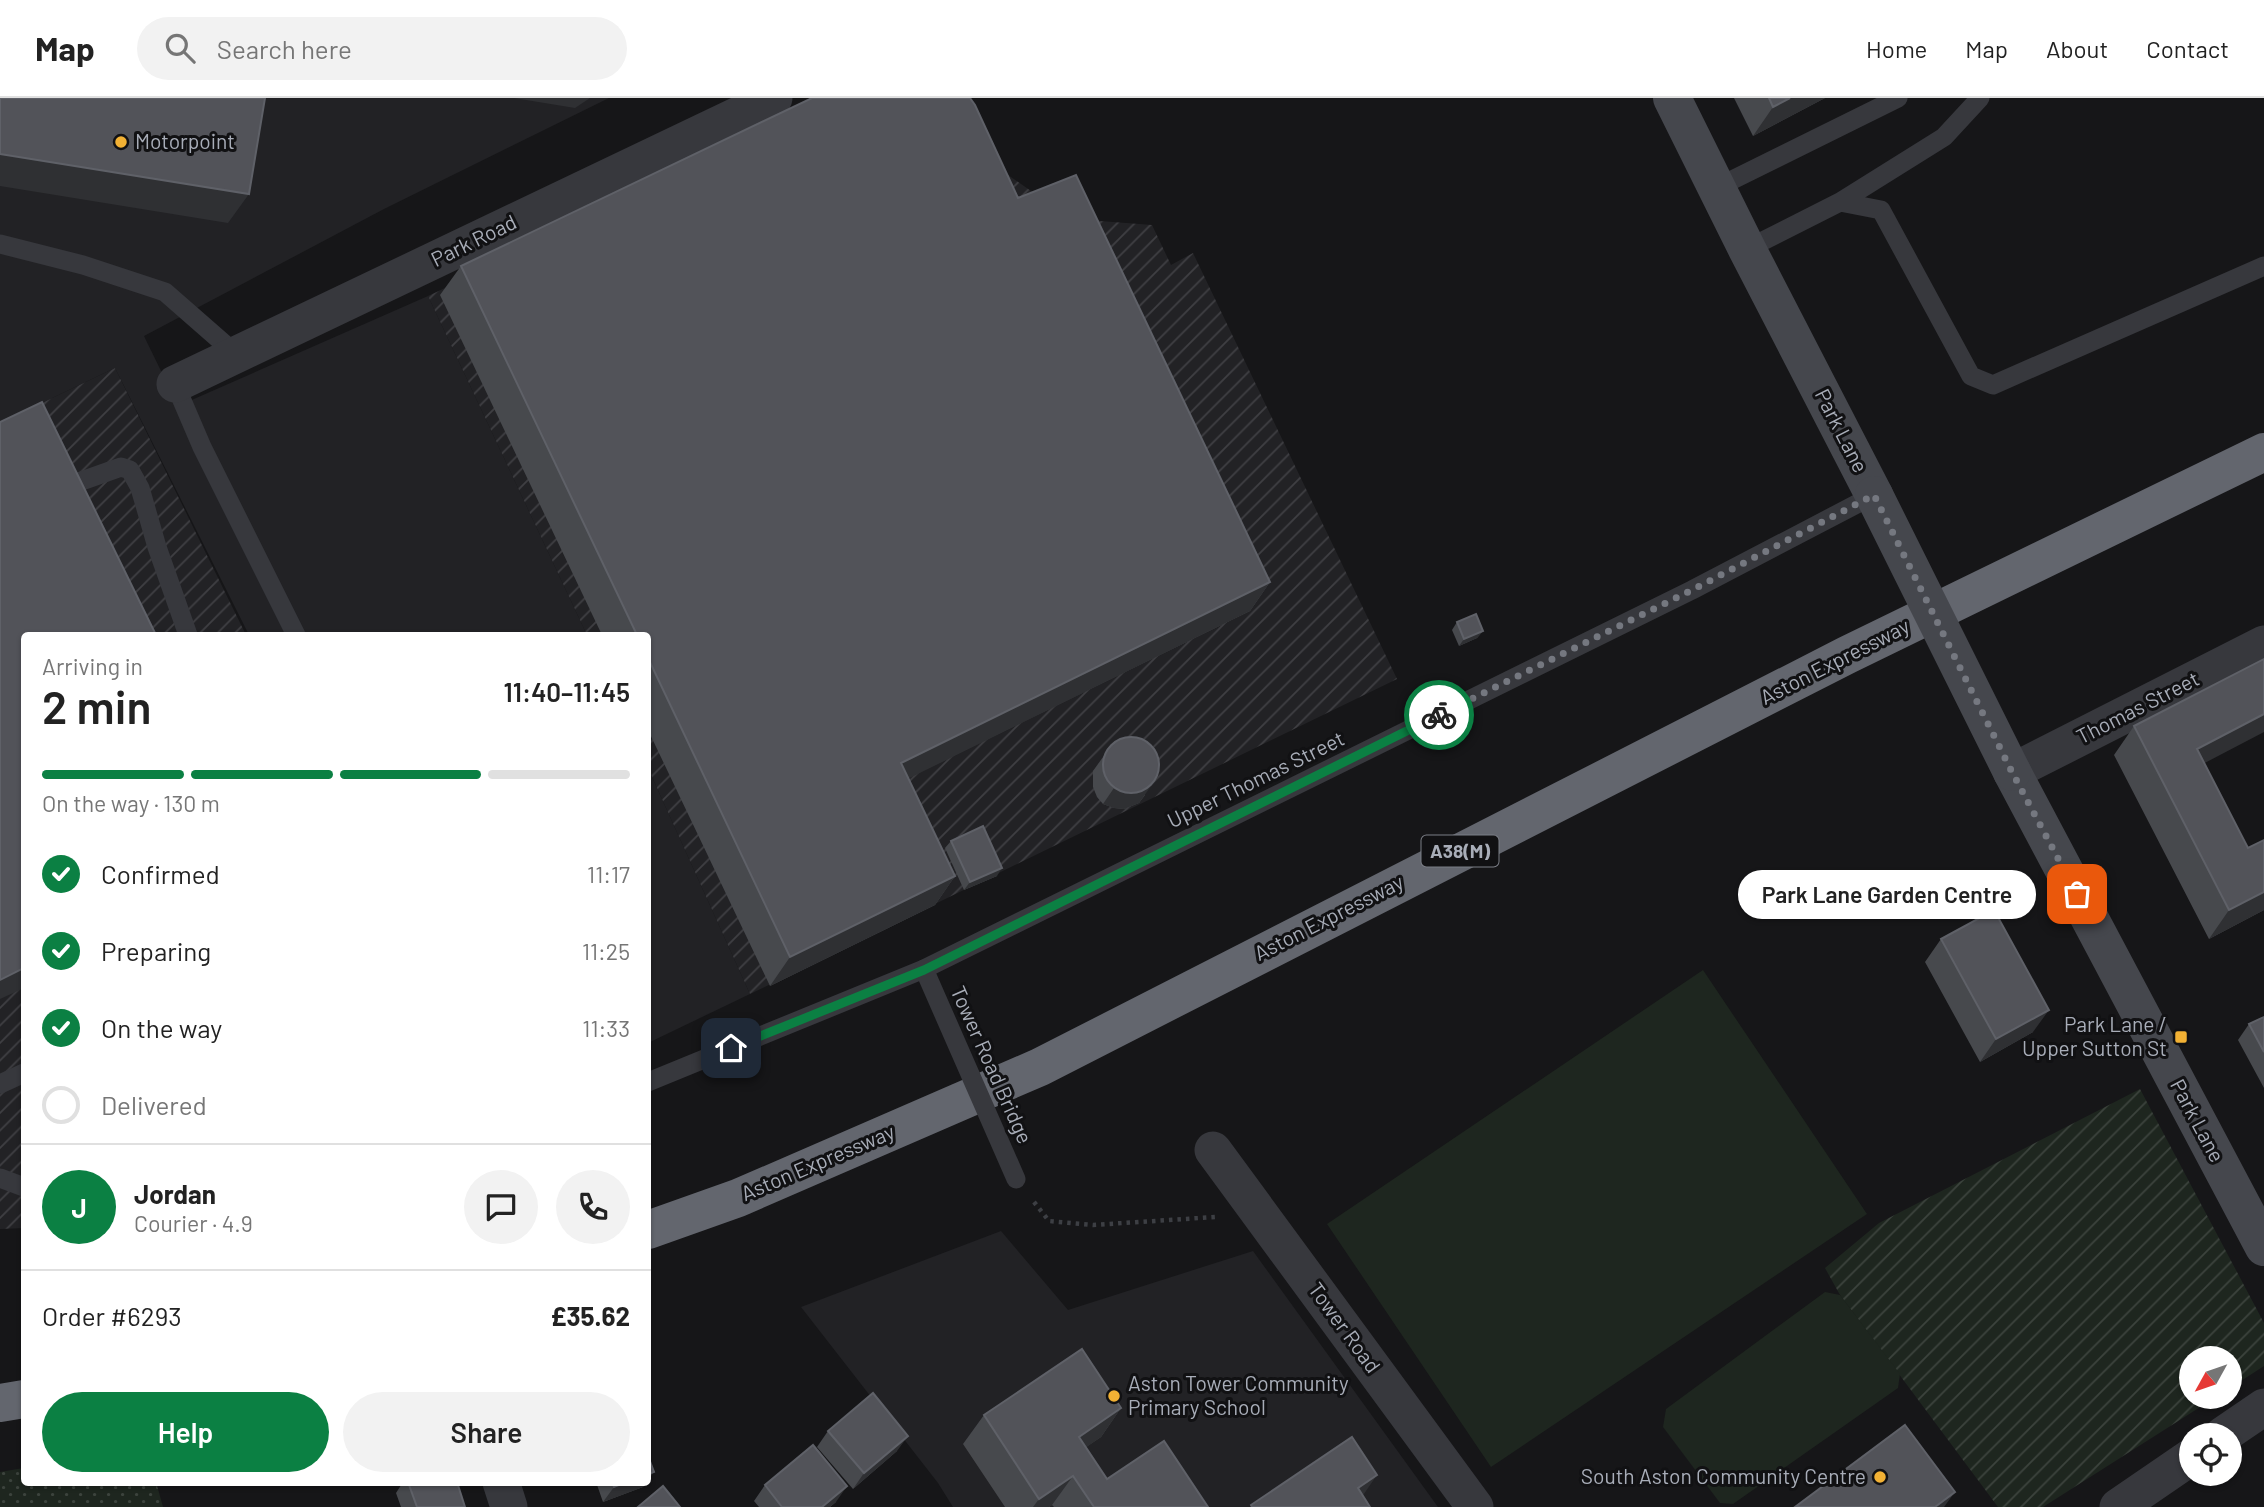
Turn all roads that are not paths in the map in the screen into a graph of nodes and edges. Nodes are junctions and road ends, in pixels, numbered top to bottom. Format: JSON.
{"nodes":[{"id":1,"x":774,"y":98,"type":"edge"},
{"id":2,"x":1672,"y":98,"type":"edge"},
{"id":3,"x":1898,"y":98,"type":"edge"},
{"id":4,"x":1980,"y":98,"type":"edge"},
{"id":5,"x":1716,"y":188,"type":"junction"},
{"id":6,"x":1840,"y":202,"type":"junction"},
{"id":7,"x":0,"y":244,"type":"edge"},
{"id":8,"x":1747,"y":250,"type":"junction"},
{"id":9,"x":2264,"y":266,"type":"edge"},
{"id":10,"x":237,"y":355,"type":"junction"},
{"id":11,"x":175,"y":384,"type":"joint"},
{"id":12,"x":2264,"y":452,"type":"edge"},
{"id":13,"x":59,"y":489,"type":"edge"},
{"id":14,"x":1874,"y":495,"type":"junction"},
{"id":15,"x":187,"y":632,"type":"edge"},
{"id":16,"x":294,"y":632,"type":"edge"},
{"id":17,"x":2264,"y":645,"type":"edge"},
{"id":18,"x":2012,"y":772,"type":"junction"},
{"id":19,"x":924,"y":970,"type":"junction"},
{"id":20,"x":21,"y":1074,"type":"edge"},
{"id":21,"x":651,"y":1081,"type":"edge"},
{"id":22,"x":0,"y":1084,"type":"edge"},
{"id":23,"x":1213,"y":1150,"type":"dead end"},
{"id":24,"x":0,"y":1178,"type":"edge"},
{"id":25,"x":1016,"y":1180,"type":"road end"},
{"id":26,"x":21,"y":1186,"type":"edge"},
{"id":27,"x":651,"y":1229,"type":"edge"},
{"id":28,"x":2264,"y":1247,"type":"edge"},
{"id":29,"x":21,"y":1400,"type":"edge"},
{"id":30,"x":0,"y":1403,"type":"edge"},
{"id":31,"x":2264,"y":1407,"type":"edge"},
{"id":32,"x":2241,"y":1423,"type":"edge"},
{"id":33,"x":2179,"y":1465,"type":"edge"},
{"id":34,"x":502,"y":1486,"type":"edge"},
{"id":35,"x":509,"y":1507,"type":"edge"},
{"id":36,"x":1475,"y":1507,"type":"edge"},
{"id":37,"x":2118,"y":1507,"type":"edge"}],
"edges":[{"from":1,"to":10,"type":"street","name":"Park Road"},
{"from":2,"to":5,"type":"main road","name":"Park Lane"},
{"from":3,"to":5,"type":"lane"},
{"from":4,"to":6,"type":"lane"},
{"from":5,"to":8,"type":"main road","name":"Park Lane"},
{"from":6,"to":8,"type":"lane"},
{"from":6,"to":9,"type":"lane"},
{"from":7,"to":10,"type":"lane"},
{"from":8,"to":14,"type":"main road","name":"Park Lane"},
{"from":10,"to":11,"type":"street","name":"Park Road"},
{"from":11,"to":16,"type":"lane"},
{"from":12,"to":27,"type":"highway","name":"Aston Expressway","number":"A38(M)"},
{"from":13,"to":15,"type":"lane"},
{"from":14,"to":18,"type":"main road","name":"Park Lane","bridge":true},
{"from":14,"to":19,"type":"lane","name":"Upper Thomas Street"},
{"from":17,"to":18,"type":"street","name":"Thomas Street"},
{"from":18,"to":28,"type":"main road","name":"Park Lane"},
{"from":19,"to":21,"type":"lane","name":"Upper Thomas Street"},
{"from":19,"to":25,"type":"lane","name":"Tower Road Bridge","bridge":true},
{"from":20,"to":22,"type":"lane"},
{"from":23,"to":36,"type":"street","name":"Tower Road"},
{"from":24,"to":26,"type":"lane"},
{"from":29,"to":30,"type":"highway"},
{"from":31,"to":32,"type":"street"},
{"from":33,"to":37,"type":"street"},
{"from":34,"to":35,"type":"street"}]}
